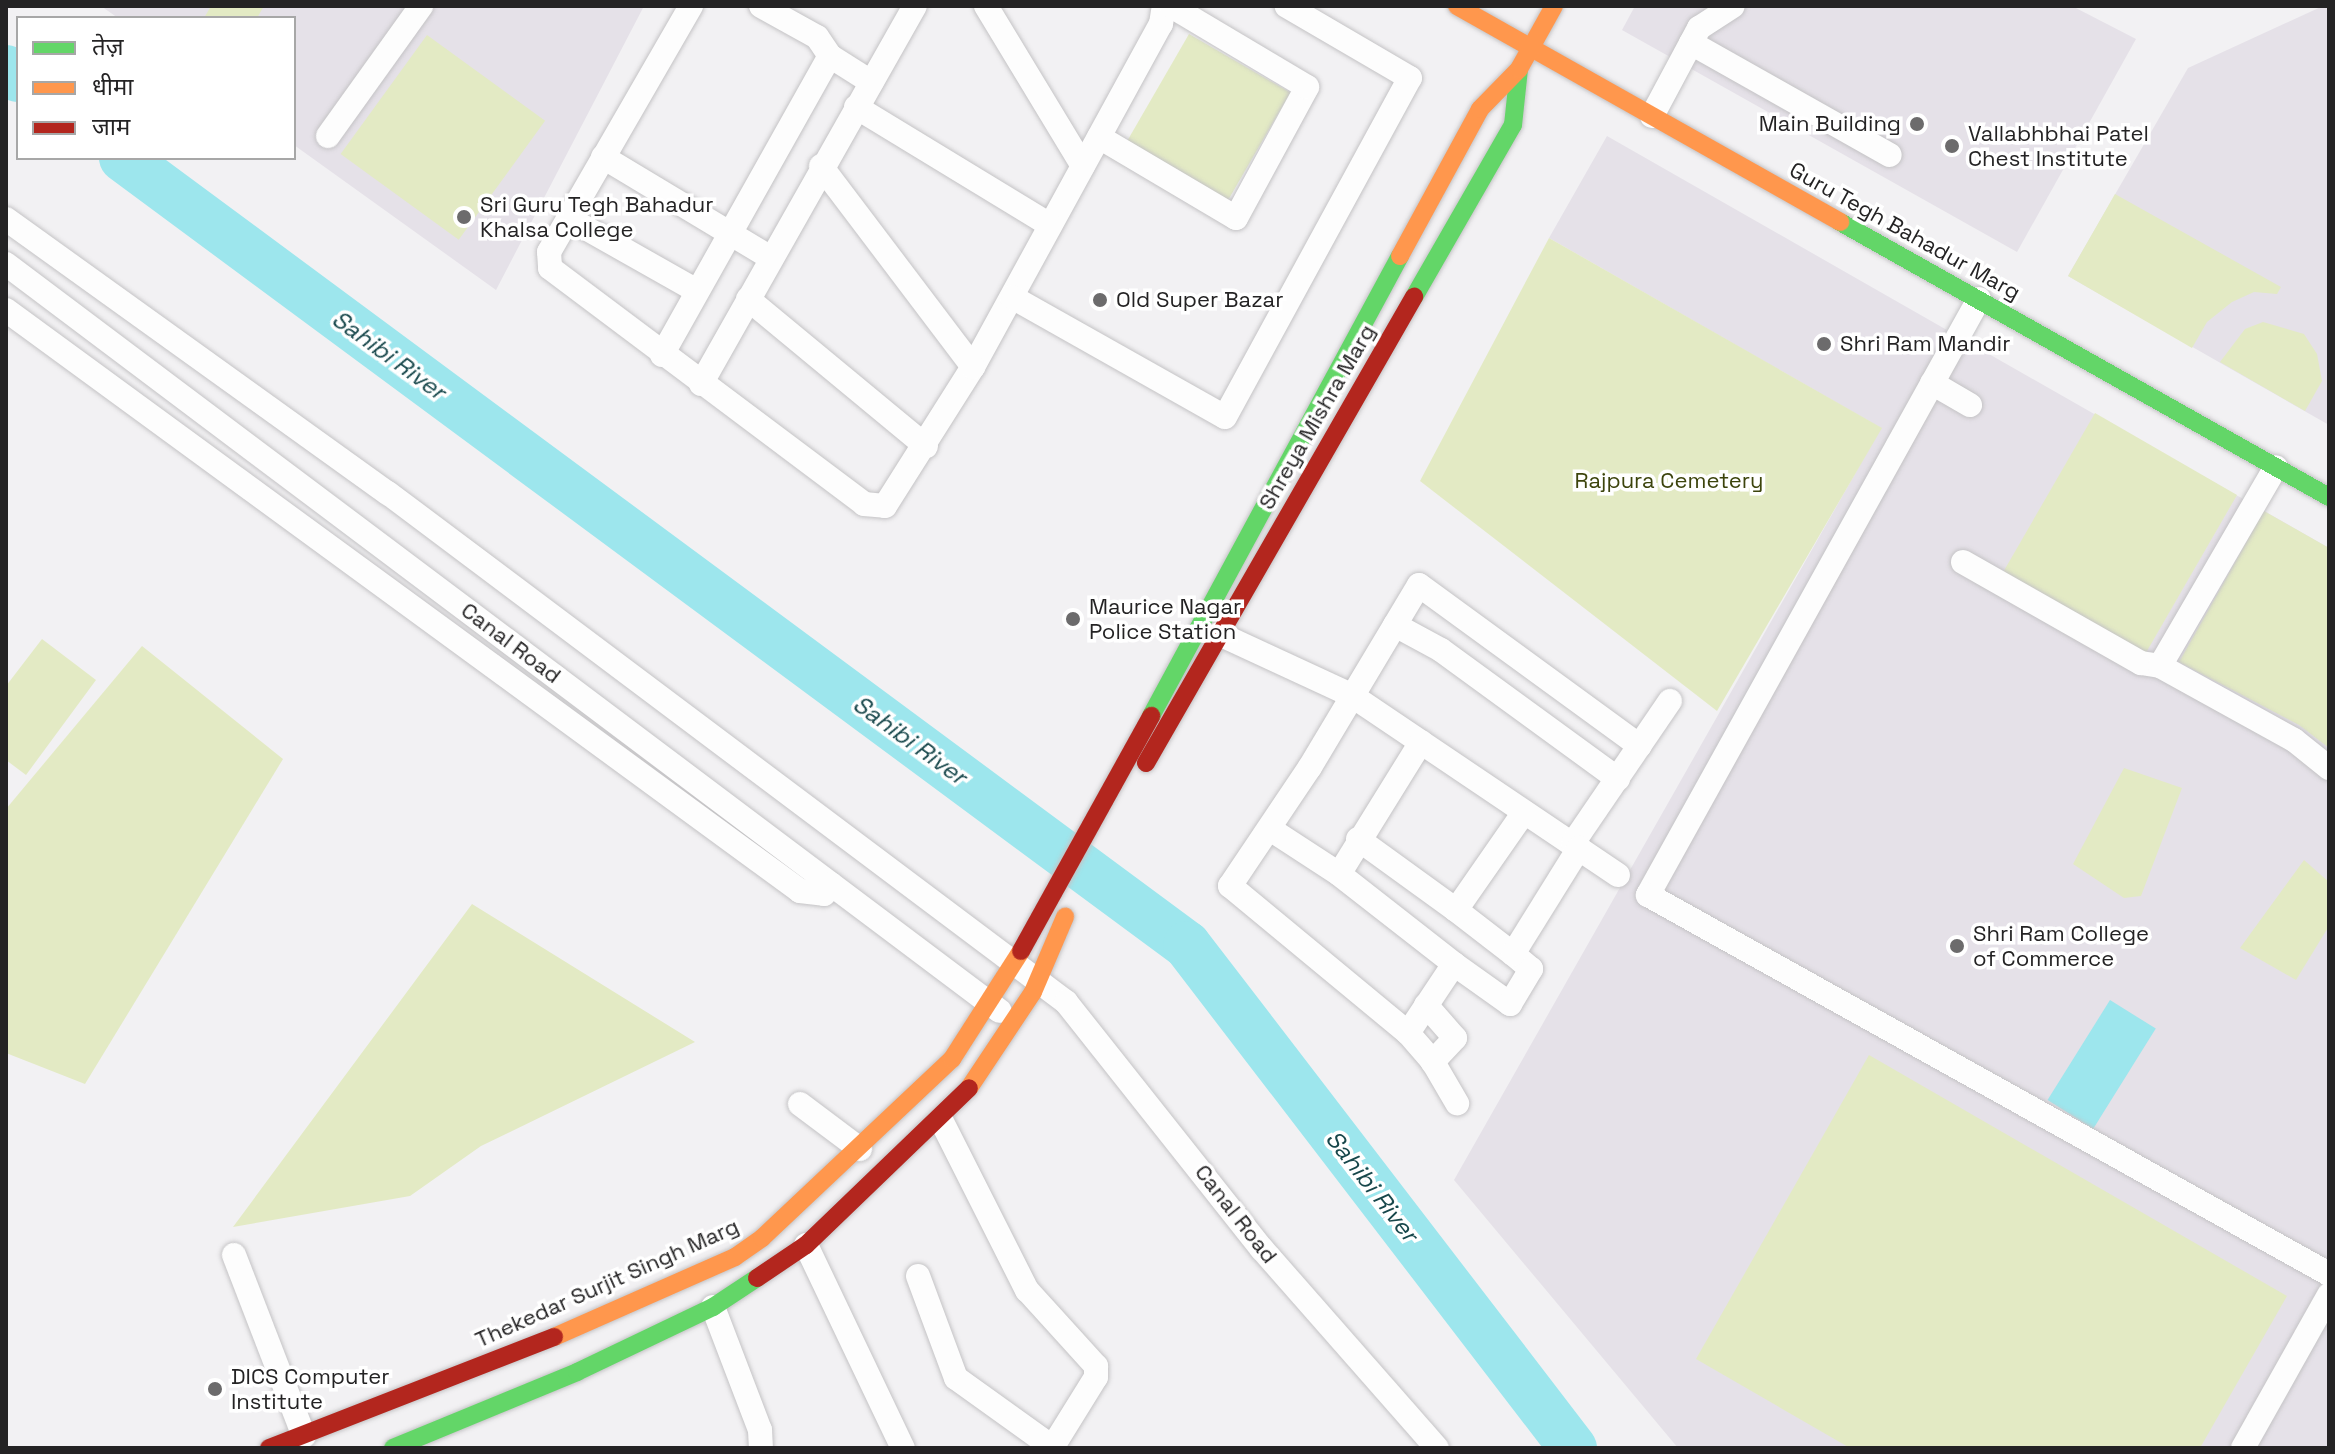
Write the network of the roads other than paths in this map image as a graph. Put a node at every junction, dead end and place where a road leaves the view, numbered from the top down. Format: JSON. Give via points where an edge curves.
{"nodes":[{"id":1,"x":421,"y":6,"type":"edge"},
{"id":2,"x":691,"y":6,"type":"edge"},
{"id":3,"x":761,"y":6,"type":"edge"},
{"id":4,"x":915,"y":6,"type":"edge"},
{"id":5,"x":986,"y":6,"type":"edge"},
{"id":6,"x":1287,"y":6,"type":"edge"},
{"id":7,"x":1457,"y":6,"type":"edge"},
{"id":8,"x":1554,"y":6,"type":"edge"},
{"id":9,"x":1733,"y":6,"type":"edge"},
{"id":10,"x":1168,"y":8,"type":"edge"},
{"id":11,"x":1691,"y":43,"type":"junction"},
{"id":12,"x":1531,"y":48,"type":"junction"},
{"id":13,"x":830,"y":56,"type":"junction"},
{"id":14,"x":1519,"y":69,"type":"junction"},
{"id":15,"x":871,"y":82,"type":"junction"},
{"id":16,"x":856,"y":107,"type":"junction"},
{"id":17,"x":1652,"y":116,"type":"junction"},
{"id":18,"x":328,"y":136,"type":"dead end"},
{"id":19,"x":1099,"y":137,"type":"junction"},
{"id":20,"x":1890,"y":155,"type":"dead end"},
{"id":21,"x":603,"y":157,"type":"junction"},
{"id":22,"x":821,"y":166,"type":"junction"},
{"id":23,"x":1083,"y":166,"type":"junction"},
{"id":24,"x":568,"y":218,"type":"junction"},
{"id":25,"x":1050,"y":225,"type":"junction"},
{"id":26,"x":8,"y":226,"type":"edge"},
{"id":27,"x":730,"y":233,"type":"junction"},
{"id":28,"x":771,"y":258,"type":"junction"},
{"id":29,"x":6,"y":264,"type":"edge"},
{"id":30,"x":697,"y":291,"type":"junction"},
{"id":31,"x":1012,"y":297,"type":"junction"},
{"id":32,"x":748,"y":299,"type":"junction"},
{"id":33,"x":1979,"y":299,"type":"junction"},
{"id":34,"x":6,"y":310,"type":"edge"},
{"id":35,"x":662,"y":355,"type":"junction"},
{"id":36,"x":973,"y":367,"type":"junction"},
{"id":37,"x":1932,"y":383,"type":"junction"},
{"id":38,"x":701,"y":384,"type":"junction"},
{"id":39,"x":1970,"y":405,"type":"dead end"},
{"id":40,"x":926,"y":446,"type":"junction"},
{"id":41,"x":2276,"y":467,"type":"junction"},
{"id":42,"x":2329,"y":497,"type":"edge"},
{"id":43,"x":1963,"y":562,"type":"dead end"},
{"id":44,"x":1395,"y":625,"type":"junction"},
{"id":45,"x":1219,"y":634,"type":"junction"},
{"id":46,"x":2160,"y":666,"type":"junction"},
{"id":47,"x":1351,"y":695,"type":"junction"},
{"id":48,"x":1670,"y":701,"type":"dead end"},
{"id":49,"x":1421,"y":742,"type":"junction"},
{"id":50,"x":1640,"y":746,"type":"junction"},
{"id":51,"x":2329,"y":768,"type":"edge"},
{"id":52,"x":1618,"y":779,"type":"junction"},
{"id":53,"x":1524,"y":812,"type":"junction"},
{"id":54,"x":1270,"y":829,"type":"junction"},
{"id":55,"x":1358,"y":839,"type":"junction"},
{"id":56,"x":1576,"y":846,"type":"junction"},
{"id":57,"x":1100,"y":850,"type":"dead end"},
{"id":58,"x":1339,"y":874,"type":"junction"},
{"id":59,"x":1618,"y":875,"type":"dead end"},
{"id":60,"x":831,"y":884,"type":"junction"},
{"id":61,"x":1072,"y":905,"type":"dead end"},
{"id":62,"x":1456,"y":910,"type":"junction"},
{"id":63,"x":1032,"y":935,"type":"joint"},
{"id":64,"x":1513,"y":954,"type":"junction"},
{"id":65,"x":1016,"y":961,"type":"junction"},
{"id":66,"x":1454,"y":964,"type":"junction"},
{"id":67,"x":1037,"y":978,"type":"junction"},
{"id":68,"x":991,"y":1002,"type":"junction"},
{"id":69,"x":1426,"y":1005,"type":"junction"},
{"id":70,"x":1014,"y":1023,"type":"junction"},
{"id":71,"x":1408,"y":1033,"type":"junction"},
{"id":72,"x":1433,"y":1062,"type":"junction"},
{"id":73,"x":1457,"y":1103,"type":"dead end"},
{"id":74,"x":800,"y":1104,"type":"dead end"},
{"id":75,"x":941,"y":1120,"type":"junction"},
{"id":76,"x":860,"y":1149,"type":"junction"},
{"id":77,"x":806,"y":1245,"type":"junction"},
{"id":78,"x":234,"y":1255,"type":"dead end"},
{"id":79,"x":2329,"y":1274,"type":"edge"},
{"id":80,"x":918,"y":1276,"type":"dead end"},
{"id":81,"x":2329,"y":1295,"type":"edge"},
{"id":82,"x":713,"y":1307,"type":"junction"},
{"id":83,"x":304,"y":1436,"type":"junction"},
{"id":84,"x":408,"y":1445,"type":"edge"},
{"id":85,"x":900,"y":1447,"type":"edge"},
{"id":86,"x":269,"y":1448,"type":"edge"},
{"id":87,"x":761,"y":1448,"type":"edge"},
{"id":88,"x":1052,"y":1448,"type":"edge"},
{"id":89,"x":1437,"y":1448,"type":"edge"},
{"id":90,"x":2243,"y":1448,"type":"edge"}],
"edges":[{"from":1,"to":18,"type":"street"},
{"from":2,"to":21,"type":"street"},
{"from":3,"to":13,"type":"street","via":[[817,37]]},
{"from":4,"to":15,"type":"street"},
{"from":5,"to":23,"type":"street"},
{"from":6,"to":31,"type":"street","via":[[1410,78],[1225,417]]},
{"from":7,"to":12,"type":"street","name":"Guru Tegh Bahadur Marg"},
{"from":8,"to":12,"type":"street","name":"Shreya Mishra Marg"},
{"from":9,"to":11,"type":"street","via":[[1699,28]]},
{"from":10,"to":19,"type":"street"},
{"from":10,"to":19,"type":"street","via":[[1307,87],[1236,218]]},
{"from":11,"to":17,"type":"street"},
{"from":11,"to":20,"type":"street"},
{"from":12,"to":14,"type":"street","name":"Shreya Mishra Marg"},
{"from":12,"to":17,"type":"street","name":"Guru Tegh Bahadur Marg"},
{"from":13,"to":15,"type":"street"},
{"from":13,"to":27,"type":"street"},
{"from":14,"to":45,"type":"street","name":"Shreya Mishra Marg","via":[[1513,125]]},
{"from":14,"to":63,"type":"street","name":"Shreya Mishra Marg","via":[[1480,109]]},
{"from":15,"to":16,"type":"street"},
{"from":16,"to":22,"type":"street"},
{"from":16,"to":25,"type":"street"},
{"from":17,"to":33,"type":"street","name":"Guru Tegh Bahadur Marg"},
{"from":19,"to":23,"type":"street"},
{"from":21,"to":24,"type":"street"},
{"from":21,"to":27,"type":"street"},
{"from":22,"to":28,"type":"street"},
{"from":22,"to":36,"type":"street"},
{"from":23,"to":25,"type":"street"},
{"from":24,"to":30,"type":"street"},
{"from":24,"to":35,"type":"street","via":[[549,252],[554,275]]},
{"from":25,"to":31,"type":"street"},
{"from":26,"to":65,"type":"street","name":"Canal Road","via":[[388,493]]},
{"from":27,"to":28,"type":"street"},
{"from":27,"to":30,"type":"street"},
{"from":28,"to":32,"type":"street"},
{"from":29,"to":60,"type":"street","name":"Canal Road"},
{"from":30,"to":35,"type":"street"},
{"from":31,"to":36,"type":"street"},
{"from":32,"to":38,"type":"street"},
{"from":32,"to":40,"type":"street"},
{"from":33,"to":37,"type":"street"},
{"from":33,"to":41,"type":"street","name":"Guru Tegh Bahadur Marg"},
{"from":34,"to":60,"type":"street","via":[[800,891],[824,894]]},
{"from":35,"to":38,"type":"street"},
{"from":36,"to":40,"type":"street"},
{"from":37,"to":39,"type":"street"},
{"from":37,"to":79,"type":"street","via":[[1648,895]]},
{"from":38,"to":40,"type":"street","via":[[864,504],[885,506],[893,501]]},
{"from":41,"to":42,"type":"street","name":"Guru Tegh Bahadur Marg"},
{"from":41,"to":46,"type":"street"},
{"from":43,"to":46,"type":"street","via":[[2141,663]]},
{"from":44,"to":47,"type":"street"},
{"from":44,"to":50,"type":"street","via":[[1419,585]]},
{"from":44,"to":52,"type":"street","via":[[1441,650]]},
{"from":45,"to":47,"type":"street"},
{"from":45,"to":57,"type":"street","name":"Shreya Mishra Marg"},
{"from":46,"to":51,"type":"street","via":[[2294,740]]},
{"from":47,"to":49,"type":"street"},
{"from":47,"to":54,"type":"street"},
{"from":48,"to":50,"type":"street"},
{"from":49,"to":53,"type":"street"},
{"from":49,"to":55,"type":"street"},
{"from":50,"to":52,"type":"street"},
{"from":52,"to":56,"type":"street"},
{"from":53,"to":56,"type":"street"},
{"from":53,"to":62,"type":"street"},
{"from":54,"to":58,"type":"street"},
{"from":54,"to":71,"type":"street","via":[[1230,886]]},
{"from":55,"to":58,"type":"street"},
{"from":55,"to":62,"type":"street"},
{"from":56,"to":59,"type":"street"},
{"from":56,"to":64,"type":"street"},
{"from":58,"to":66,"type":"street"},
{"from":60,"to":68,"type":"street","name":"Canal Road"},
{"from":61,"to":67,"type":"street"},
{"from":62,"to":64,"type":"street"},
{"from":63,"to":65,"type":"street","name":"Thekedar Surjit Singh Marg"},
{"from":64,"to":66,"type":"street","via":[[1531,969],[1510,1004]]},
{"from":65,"to":67,"type":"street","name":"Canal Road"},
{"from":65,"to":68,"type":"street","name":"Thekedar Surjit Singh Marg"},
{"from":66,"to":69,"type":"street"},
{"from":67,"to":70,"type":"street"},
{"from":67,"to":89,"type":"street","name":"Canal Road","via":[[1091,1028],[1262,1249]]},
{"from":68,"to":70,"type":"street","name":"Canal Road"},
{"from":68,"to":76,"type":"street","name":"Thekedar Surjit Singh Marg","via":[[952,1059]]},
{"from":69,"to":71,"type":"street"},
{"from":69,"to":72,"type":"street","via":[[1455,1038]]},
{"from":70,"to":75,"type":"street","via":[[982,1076]]},
{"from":71,"to":72,"type":"street"},
{"from":72,"to":73,"type":"street"},
{"from":74,"to":76,"type":"street"},
{"from":75,"to":77,"type":"street"},
{"from":75,"to":88,"type":"street","via":[[1027,1290],[1096,1366],[1096,1377]]},
{"from":76,"to":83,"type":"street","name":"Thekedar Surjit Singh Marg","via":[[735,1257],[571,1330]]},
{"from":77,"to":82,"type":"street"},
{"from":77,"to":85,"type":"street"},
{"from":78,"to":83,"type":"street"},
{"from":80,"to":88,"type":"street","via":[[956,1378]]},
{"from":81,"to":90,"type":"street"},
{"from":82,"to":84,"type":"street"},
{"from":82,"to":87,"type":"street","via":[[760,1430]]},
{"from":83,"to":86,"type":"street","name":"Thekedar Surjit Singh Marg"}]}
